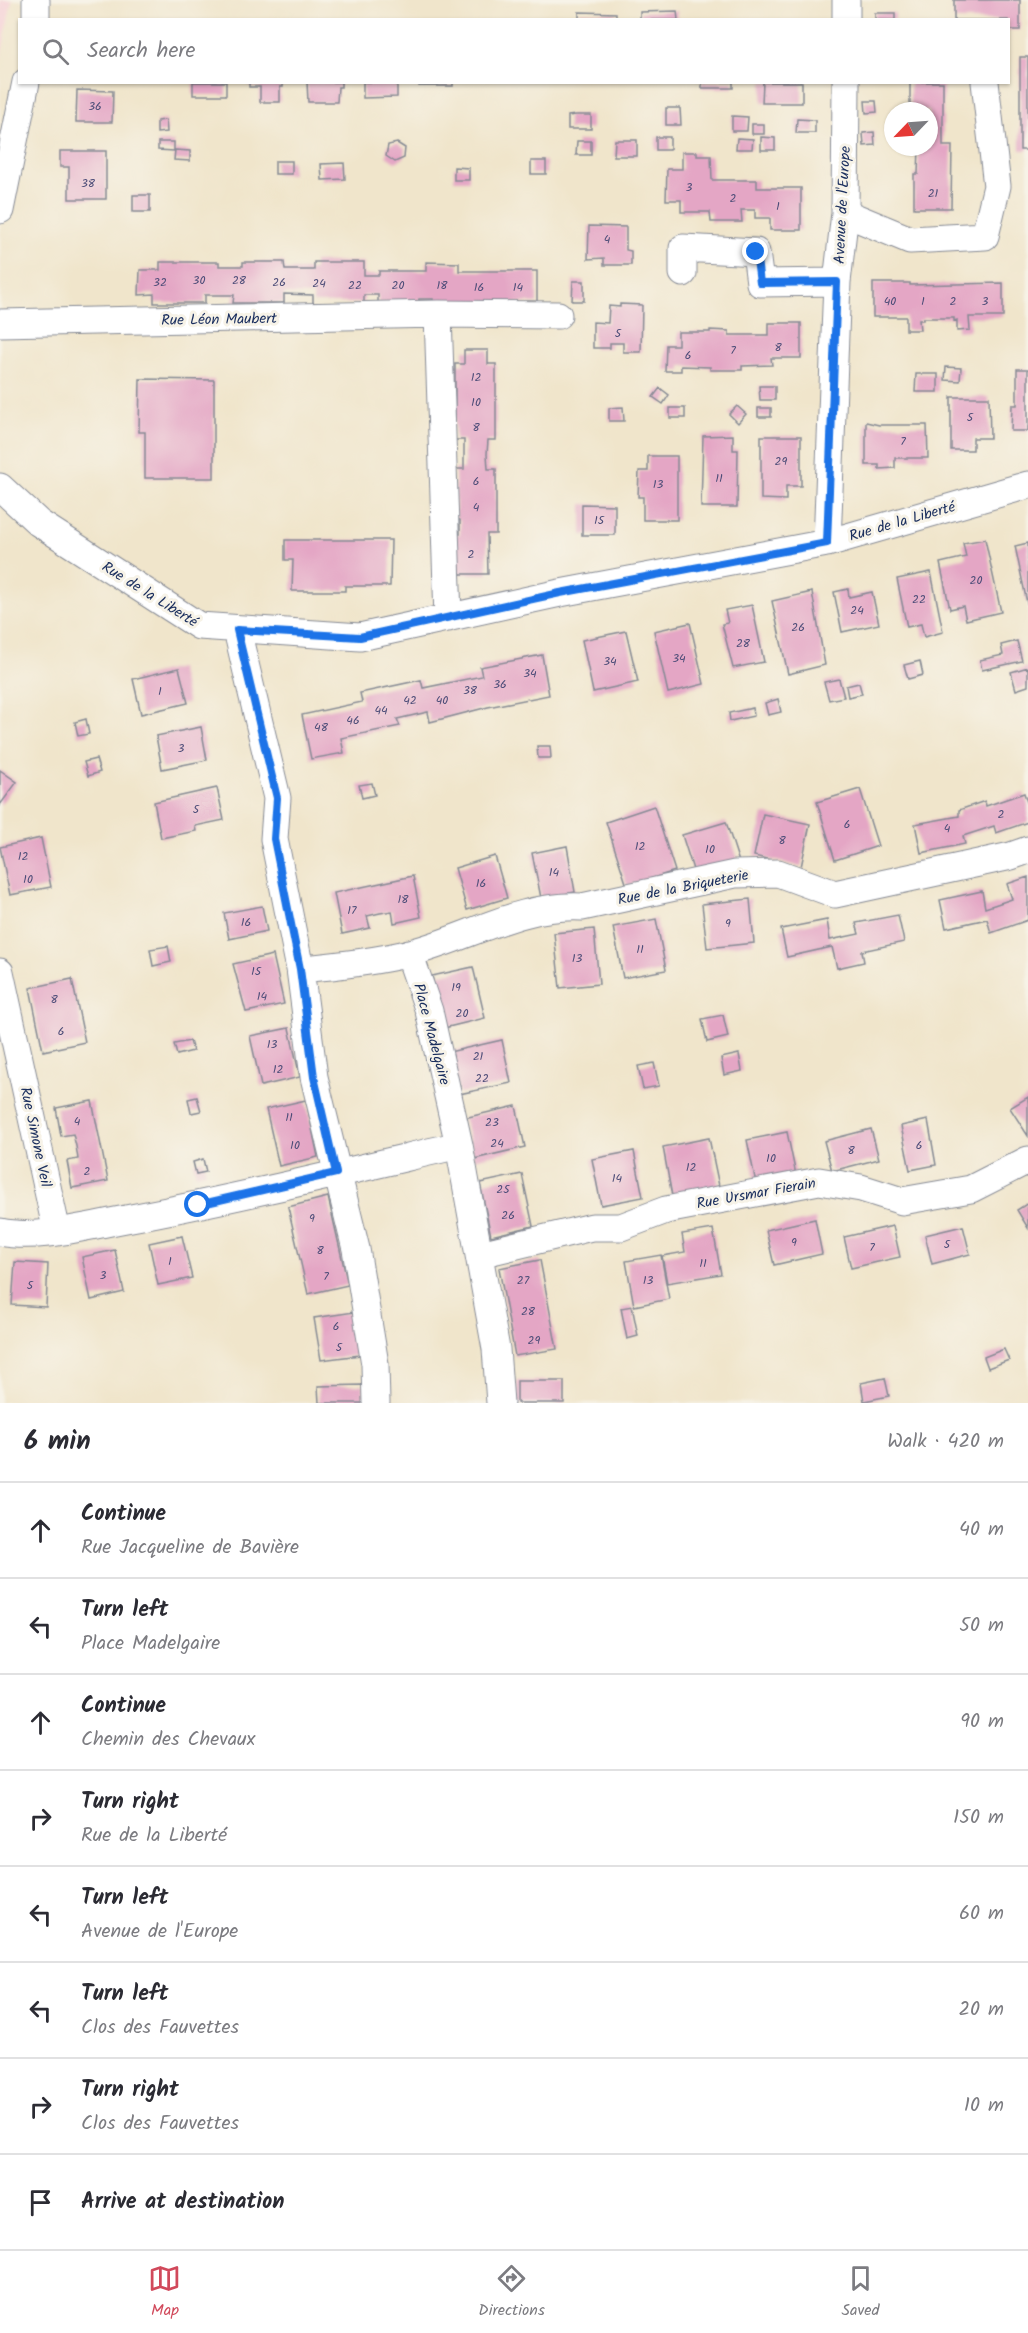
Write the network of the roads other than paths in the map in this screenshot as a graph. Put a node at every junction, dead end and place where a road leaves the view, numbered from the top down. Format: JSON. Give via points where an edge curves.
{"nodes":[{"id":1,"x":36,"y":0,"type":"edge"},
{"id":2,"x":846,"y":0,"type":"edge"},
{"id":3,"x":36,"y":18,"type":"edge"},
{"id":4,"x":846,"y":18,"type":"edge"},
{"id":5,"x":26,"y":84,"type":"edge"},
{"id":6,"x":846,"y":84,"type":"edge"},
{"id":7,"x":985,"y":84,"type":"edge"},
{"id":8,"x":0,"y":210,"type":"edge"},
{"id":9,"x":845,"y":213,"type":"junction"},
{"id":10,"x":683,"y":273,"type":"dead end"},
{"id":11,"x":837,"y":282,"type":"junction"},
{"id":12,"x":438,"y":314,"type":"junction"},
{"id":13,"x":558,"y":315,"type":"dead end"},
{"id":14,"x":0,"y":323,"type":"edge"},
{"id":15,"x":1028,"y":485,"type":"edge"},
{"id":16,"x":0,"y":487,"type":"edge"},
{"id":17,"x":827,"y":543,"type":"junction"},
{"id":18,"x":448,"y":618,"type":"junction"},
{"id":19,"x":237,"y":630,"type":"junction"},
{"id":20,"x":1028,"y":850,"type":"edge"},
{"id":21,"x":409,"y":953,"type":"junction"},
{"id":22,"x":300,"y":969,"type":"junction"},
{"id":23,"x":0,"y":972,"type":"edge"},
{"id":24,"x":459,"y":1145,"type":"junction"},
{"id":25,"x":1028,"y":1160,"type":"edge"},
{"id":26,"x":336,"y":1173,"type":"junction"},
{"id":27,"x":0,"y":1232,"type":"edge"},
{"id":28,"x":57,"y":1232,"type":"junction"},
{"id":29,"x":480,"y":1254,"type":"junction"},
{"id":30,"x":376,"y":1403,"type":"edge"},
{"id":31,"x":500,"y":1403,"type":"edge"}],
"edges":[{"from":1,"to":3,"type":"street"},
{"from":2,"to":4,"type":"street"},
{"from":5,"to":8,"type":"street"},
{"from":6,"to":9,"type":"street","name":"Avenue de l'Europe"},
{"from":7,"to":9,"type":"street","via":[[997,186],[985,236],[910,240]]},
{"from":9,"to":11,"type":"street","name":"Avenue de l'Europe"},
{"from":10,"to":11,"type":"street","via":[[683,248],[756,252],[760,283]]},
{"from":11,"to":17,"type":"street","name":"Avenue de l'Europe"},
{"from":12,"to":13,"type":"street","name":"Rue Léon Maubert"},
{"from":12,"to":14,"type":"street","name":"Rue Léon Maubert"},
{"from":12,"to":18,"type":"street"},
{"from":15,"to":17,"type":"street","name":"Rue de la Liberté"},
{"from":16,"to":19,"type":"street","name":"Rue de la Liberté","via":[[39,523],[199,626]]},
{"from":17,"to":18,"type":"street","name":"Rue de la Liberté"},
{"from":18,"to":19,"type":"street","name":"Rue de la Liberté","via":[[360,637]]},
{"from":19,"to":22,"type":"street","via":[[277,798],[274,839]]},
{"from":20,"to":21,"type":"street","name":"Rue de la Briqueterie","via":[[835,894],[778,873],[735,874],[582,907],[558,906],[504,918]]},
{"from":21,"to":22,"type":"street"},
{"from":21,"to":24,"type":"street","name":"Place Madelgaire","via":[[429,1011]]},
{"from":22,"to":26,"type":"street","via":[[314,1077]]},
{"from":23,"to":28,"type":"street","name":"Rue Simone Veil"},
{"from":24,"to":26,"type":"street"},
{"from":24,"to":29,"type":"street","name":"Place Madelgaire"},
{"from":25,"to":29,"type":"street","name":"Rue Ursmar Fierain","via":[[971,1189],[903,1201],[819,1181],[666,1210],[621,1227],[592,1227]]},
{"from":26,"to":28,"type":"street"},
{"from":26,"to":30,"type":"street","via":[[356,1249],[375,1364]]},
{"from":27,"to":28,"type":"street"},
{"from":29,"to":31,"type":"street","name":"Place Madelgaire","via":[[496,1349]]}]}
